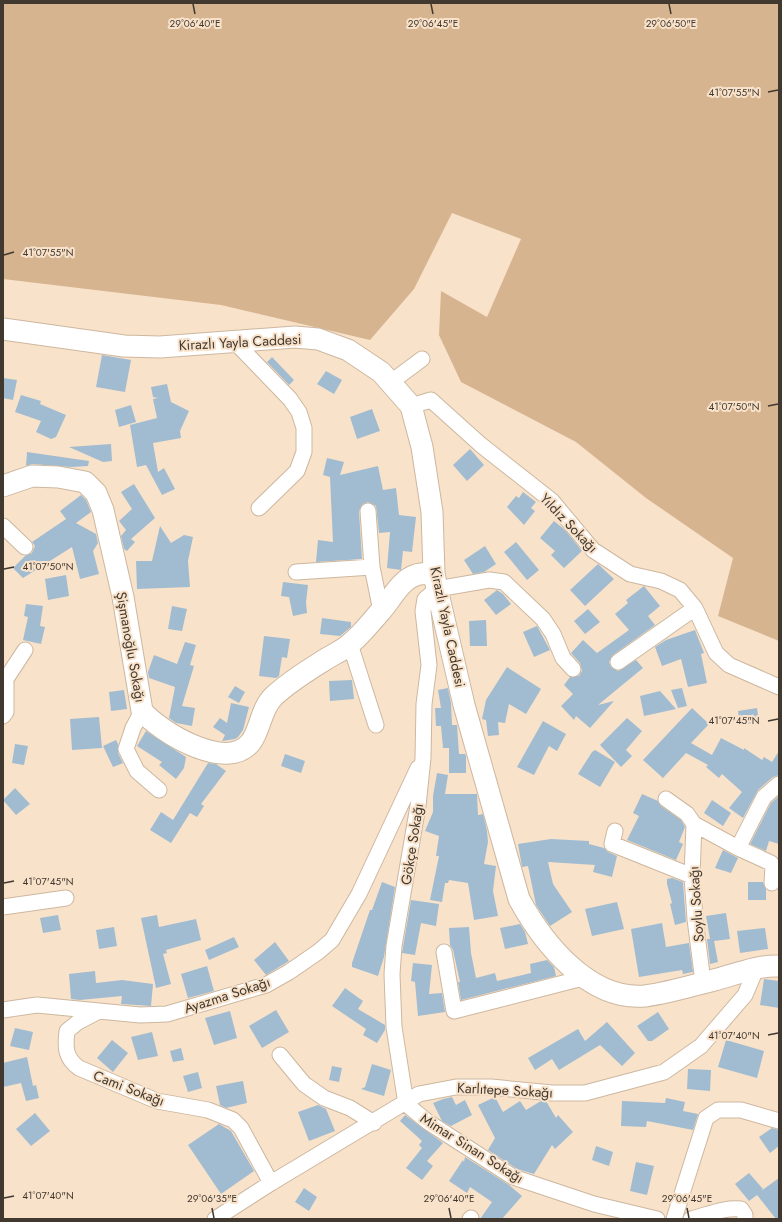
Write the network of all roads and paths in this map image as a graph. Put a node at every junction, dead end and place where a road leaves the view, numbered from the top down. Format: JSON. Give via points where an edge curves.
{"nodes":[{"id":1,"x":3,"y":329,"type":"edge"},
{"id":2,"x":233,"y":340,"type":"junction"},
{"id":3,"x":422,"y":359,"type":"dead end"},
{"id":4,"x":391,"y":382,"type":"junction"},
{"id":5,"x":411,"y":406,"type":"junction"},
{"id":6,"x":3,"y":486,"type":"edge"},
{"id":7,"x":259,"y":508,"type":"dead end"},
{"id":8,"x":368,"y":511,"type":"dead end"},
{"id":9,"x":3,"y":526,"type":"edge"},
{"id":10,"x":25,"y":547,"type":"dead end"},
{"id":11,"x":372,"y":567,"type":"junction"},
{"id":12,"x":296,"y":572,"type":"dead end"},
{"id":13,"x":435,"y":581,"type":"junction"},
{"id":14,"x":695,"y":608,"type":"junction"},
{"id":15,"x":381,"y":611,"type":"junction"},
{"id":16,"x":350,"y":644,"type":"junction"},
{"id":17,"x":26,"y":650,"type":"dead end"},
{"id":18,"x":618,"y":662,"type":"dead end"},
{"id":19,"x":573,"y":669,"type":"dead end"},
{"id":20,"x":779,"y":687,"type":"edge"},
{"id":21,"x":142,"y":711,"type":"junction"},
{"id":22,"x":3,"y":716,"type":"edge"},
{"id":23,"x":376,"y":725,"type":"dead end"},
{"id":24,"x":423,"y":758,"type":"junction"},
{"id":25,"x":779,"y":784,"type":"edge"},
{"id":26,"x":159,"y":790,"type":"dead end"},
{"id":27,"x":666,"y":799,"type":"dead end"},
{"id":28,"x":694,"y":824,"type":"junction"},
{"id":29,"x":615,"y":831,"type":"dead end"},
{"id":30,"x":738,"y":848,"type":"junction"},
{"id":31,"x":692,"y":876,"type":"junction"},
{"id":32,"x":772,"y":883,"type":"dead end"},
{"id":33,"x":66,"y":898,"type":"dead end"},
{"id":34,"x":3,"y":908,"type":"edge"},
{"id":35,"x":444,"y":952,"type":"dead end"},
{"id":36,"x":779,"y":966,"type":"edge"},
{"id":37,"x":756,"y":969,"type":"junction"},
{"id":38,"x":583,"y":978,"type":"junction"},
{"id":39,"x":703,"y":982,"type":"junction"},
{"id":40,"x":3,"y":1010,"type":"edge"},
{"id":41,"x":99,"y":1011,"type":"junction"},
{"id":42,"x":280,"y":1055,"type":"dead end"},
{"id":43,"x":406,"y":1104,"type":"junction"},
{"id":44,"x":779,"y":1121,"type":"edge"},
{"id":45,"x":374,"y":1123,"type":"junction"},
{"id":46,"x":270,"y":1183,"type":"junction"},
{"id":47,"x":215,"y":1219,"type":"edge"},
{"id":48,"x":657,"y":1219,"type":"edge"},
{"id":49,"x":674,"y":1219,"type":"edge"},
{"id":50,"x":691,"y":1219,"type":"edge"},
{"id":51,"x":745,"y":1219,"type":"edge"}],
"edges":[{"from":1,"to":2,"type":"main road","name":"Kirazlı Yayla Caddesi","via":[[124,346],[160,347]]},
{"from":2,"to":4,"type":"main road","name":"Kirazlı Yayla Caddesi","via":[[295,337],[318,339],[348,350]]},
{"from":2,"to":7,"type":"street","via":[[290,399],[299,412],[304,428],[304,452],[297,471]]},
{"from":3,"to":4,"type":"street"},
{"from":4,"to":5,"type":"main road","name":"Kirazlı Yayla Caddesi"},
{"from":5,"to":13,"type":"main road","name":"Kirazlı Yayla Caddesi","via":[[422,447],[432,512]]},
{"from":5,"to":14,"type":"street","name":"Yıldız Sokağı","via":[[431,400],[481,445],[552,501],[593,550],[630,574],[662,580],[680,590]]},
{"from":6,"to":21,"type":"main road","name":"Şişmanoğlu Sokağı","via":[[32,476],[58,477],[85,482],[96,493],[103,510],[123,597]]},
{"from":8,"to":11,"type":"street"},
{"from":9,"to":10,"type":"street"},
{"from":11,"to":12,"type":"street"},
{"from":11,"to":15,"type":"street"},
{"from":13,"to":15,"type":"main road","name":"Şişmanoğlu Sokağı","via":[[416,575],[405,581]]},
{"from":13,"to":19,"type":"street","via":[[504,582],[543,619],[553,634],[563,658]]},
{"from":13,"to":24,"type":"street","name":"Gökçe Sokağı","via":[[425,599],[423,611],[429,666],[424,704]]},
{"from":13,"to":38,"type":"main road","name":"Kirazlı Yayla Caddesi","via":[[464,706],[520,899],[531,921]]},
{"from":14,"to":18,"type":"street"},
{"from":14,"to":20,"type":"street","name":"Yıldız Sokağı","via":[[716,653],[729,665]]},
{"from":15,"to":16,"type":"main road","name":"Şişmanoğlu Sokağı"},
{"from":16,"to":21,"type":"main road","name":"Şişmanoğlu Sokağı","via":[[295,678],[272,698],[265,709],[259,729],[242,750],[215,753],[174,737]]},
{"from":16,"to":23,"type":"street"},
{"from":17,"to":22,"type":"street","via":[[6,679],[6,712]]},
{"from":21,"to":26,"type":"street","via":[[126,749],[137,771]]},
{"from":24,"to":41,"type":"street","name":"Ayazma Sokağı","via":[[359,894],[332,940],[318,952],[266,985],[167,1014],[140,1015]]},
{"from":24,"to":43,"type":"street","name":"Gökçe Sokağı","via":[[418,806],[394,946],[394,1027]]},
{"from":25,"to":30,"type":"street","via":[[764,797]]},
{"from":27,"to":28,"type":"street","via":[[687,814]]},
{"from":28,"to":30,"type":"street"},
{"from":28,"to":31,"type":"street","name":"Soylu Sokağı"},
{"from":29,"to":31,"type":"street","via":[[612,844]]},
{"from":30,"to":32,"type":"street","via":[[771,863]]},
{"from":31,"to":39,"type":"street","name":"Soylu Sokağı"},
{"from":33,"to":34,"type":"street"},
{"from":35,"to":38,"type":"street","via":[[454,1011]]},
{"from":36,"to":37,"type":"main road","name":"Kirazlı Yayla Caddesi"},
{"from":37,"to":39,"type":"main road","name":"Kirazlı Yayla Caddesi"},
{"from":37,"to":43,"type":"street","name":"Karlıtepe Sokağı","via":[[745,995],[701,1046],[664,1072],[585,1093],[456,1087],[420,1094]]},
{"from":38,"to":39,"type":"main road","name":"Kirazlı Yayla Caddesi","via":[[602,988],[644,996]]},
{"from":40,"to":41,"type":"street","name":"Ayazma Sokağı","via":[[37,1004]]},
{"from":41,"to":46,"type":"street","name":"Cami Sokağı","via":[[67,1031],[67,1055],[72,1063],[158,1101],[208,1110],[233,1120],[241,1128]]},
{"from":42,"to":45,"type":"street","via":[[304,1084],[324,1098],[350,1108]]},
{"from":43,"to":45,"type":"street","name":"Karlıtepe Sokağı"},
{"from":43,"to":48,"type":"street","name":"Mimar Sinan Sokağı","via":[[428,1122],[513,1177],[594,1204]]},
{"from":44,"to":49,"type":"street","via":[[741,1110],[718,1110],[706,1118]]},
{"from":45,"to":46,"type":"street","name":"Karlıtepe Sokağı"},
{"from":46,"to":47,"type":"street","name":"Karlıtepe Sokağı"},
{"from":50,"to":51,"type":"street","via":[[735,1209],[741,1209]]}]}
